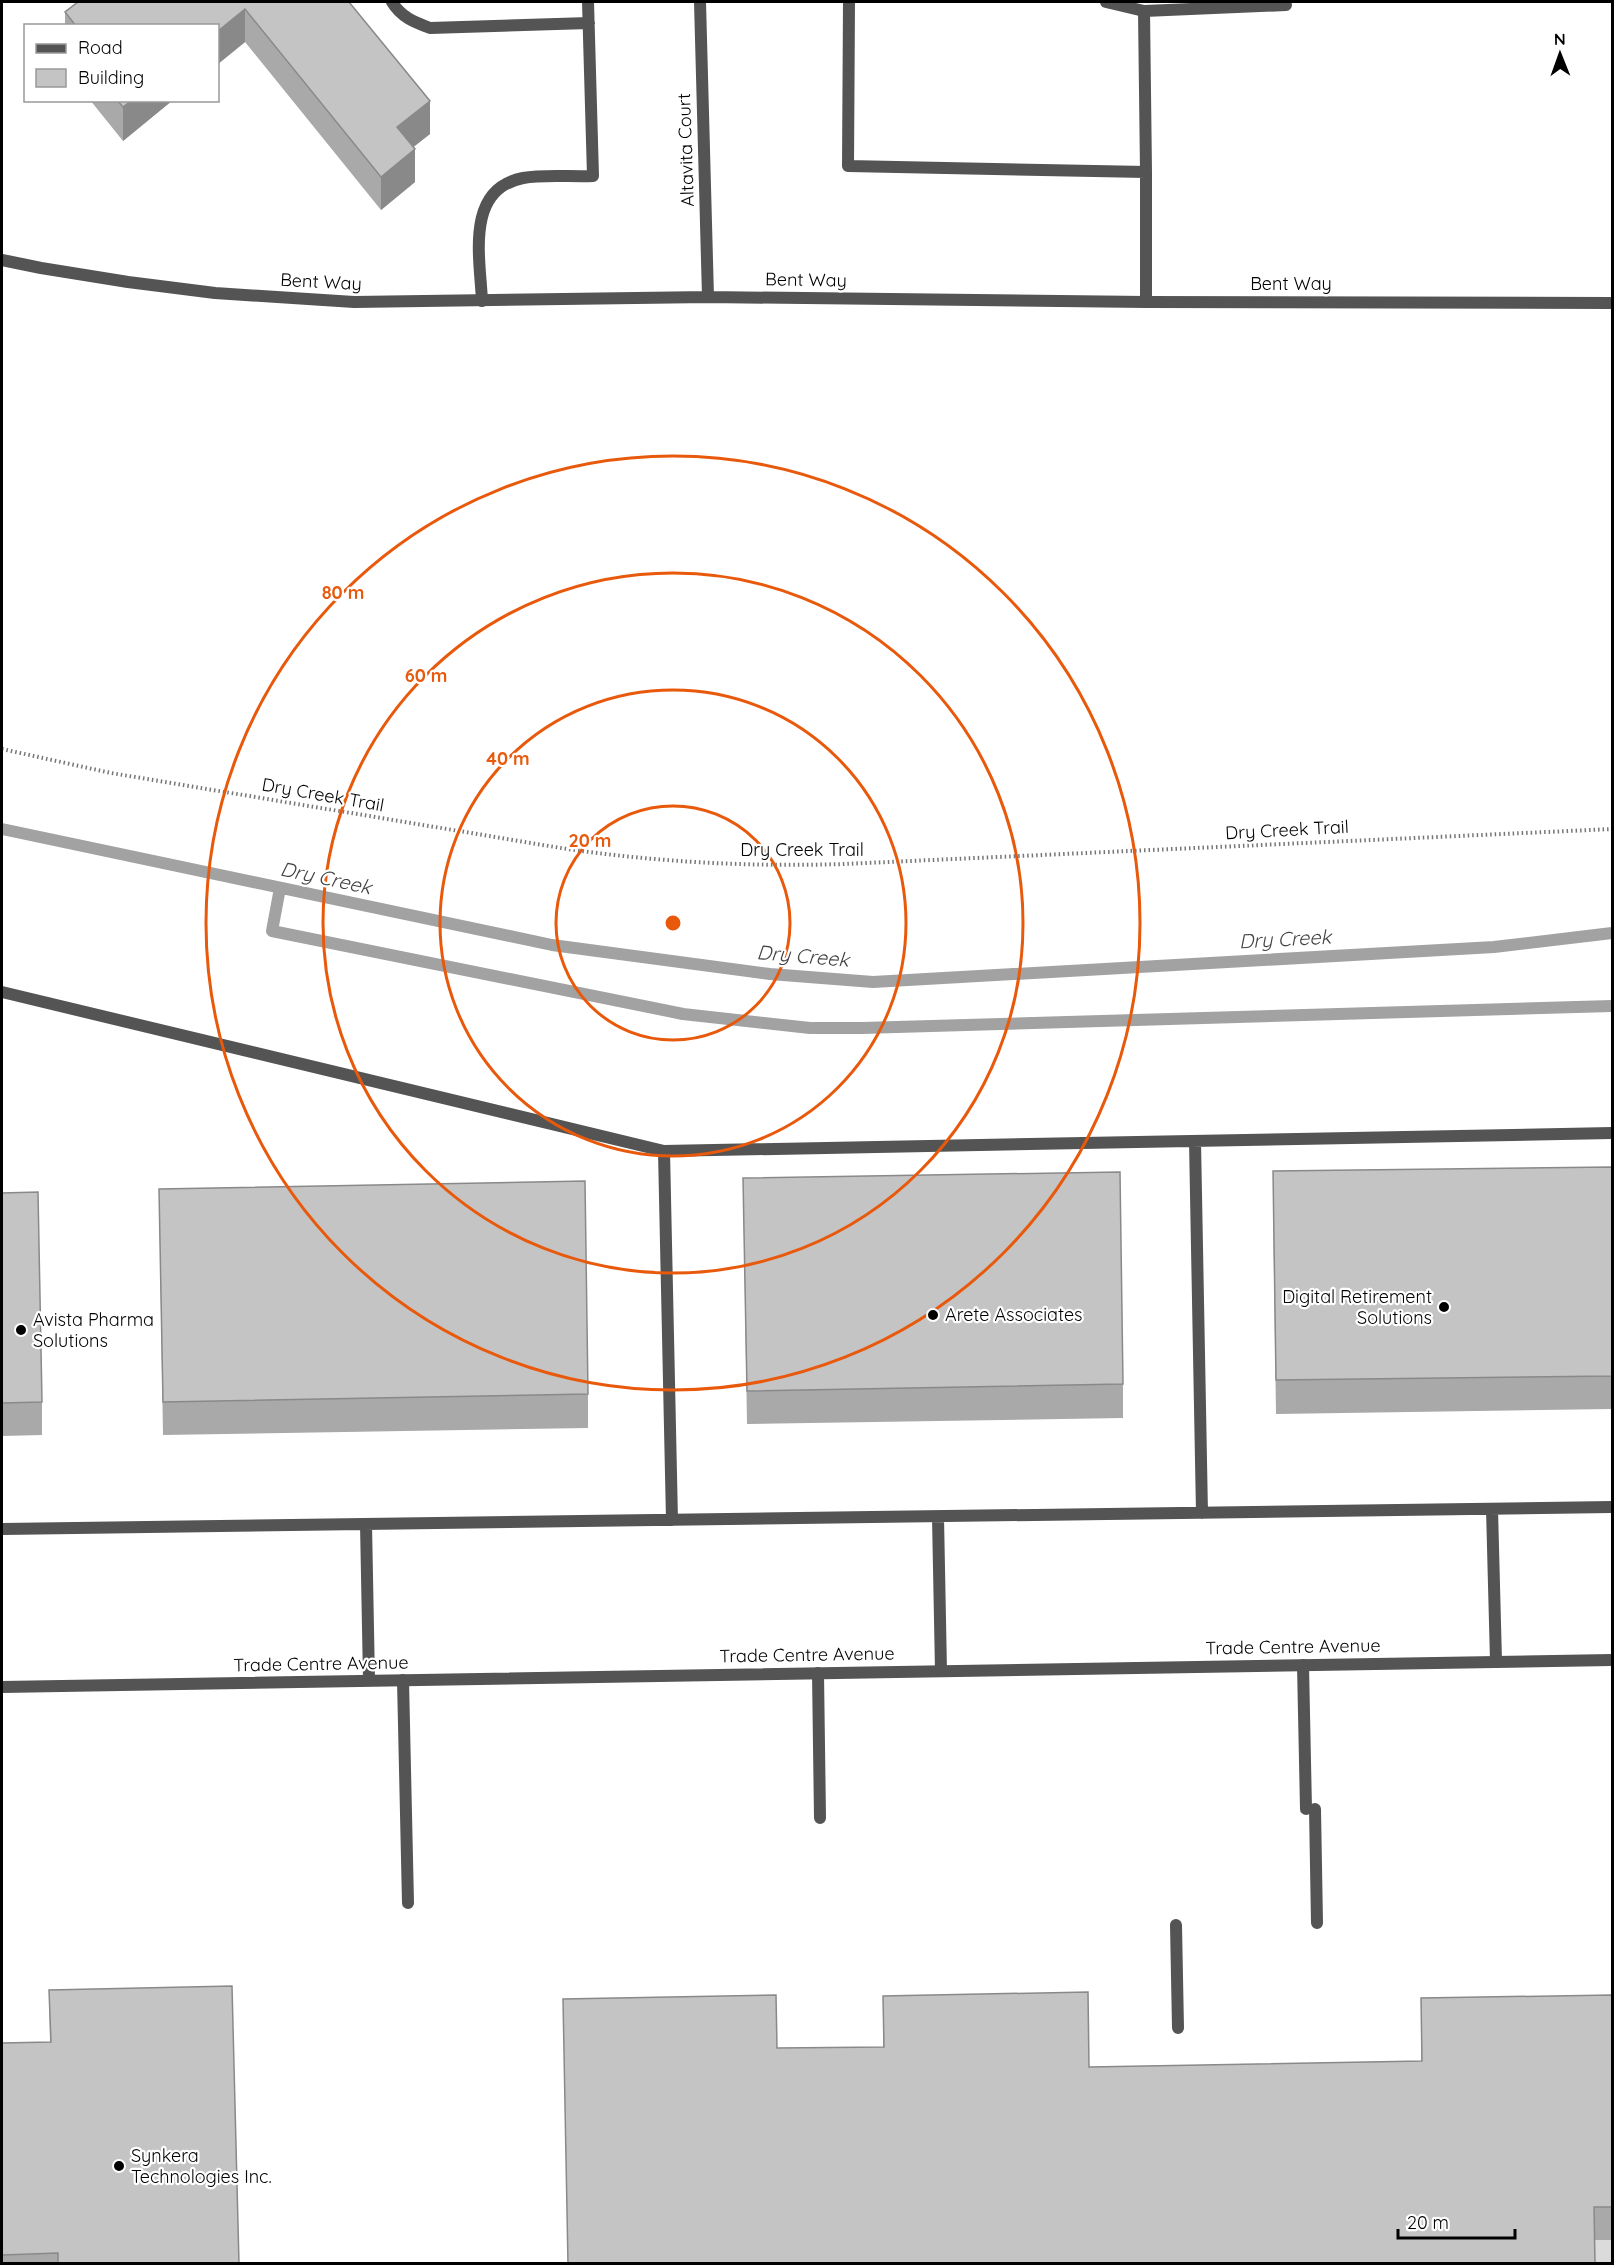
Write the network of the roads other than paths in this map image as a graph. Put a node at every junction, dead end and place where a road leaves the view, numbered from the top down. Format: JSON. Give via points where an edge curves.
{"nodes":[{"id":1,"x":392,"y":2,"type":"edge"},
{"id":2,"x":588,"y":2,"type":"edge"},
{"id":3,"x":699,"y":2,"type":"edge"},
{"id":4,"x":849,"y":2,"type":"edge"},
{"id":5,"x":1106,"y":2,"type":"edge"},
{"id":6,"x":1286,"y":5,"type":"dead end"},
{"id":7,"x":1143,"y":11,"type":"junction"},
{"id":8,"x":589,"y":23,"type":"junction"},
{"id":9,"x":1146,"y":172,"type":"junction"},
{"id":10,"x":2,"y":260,"type":"edge"},
{"id":11,"x":708,"y":297,"type":"junction"},
{"id":12,"x":482,"y":302,"type":"junction"},
{"id":13,"x":1146,"y":302,"type":"junction"},
{"id":14,"x":1612,"y":303,"type":"edge"},
{"id":15,"x":2,"y":992,"type":"edge"},
{"id":16,"x":1612,"y":1133,"type":"edge"},
{"id":17,"x":1195,"y":1141,"type":"junction"},
{"id":18,"x":664,"y":1151,"type":"junction"},
{"id":19,"x":1612,"y":1507,"type":"edge"},
{"id":20,"x":1492,"y":1509,"type":"junction"},
{"id":21,"x":1202,"y":1513,"type":"junction"},
{"id":22,"x":938,"y":1517,"type":"junction"},
{"id":23,"x":672,"y":1520,"type":"junction"},
{"id":24,"x":366,"y":1524,"type":"junction"},
{"id":25,"x":2,"y":1529,"type":"edge"},
{"id":26,"x":1612,"y":1660,"type":"edge"},
{"id":27,"x":1496,"y":1661,"type":"junction"},
{"id":28,"x":1303,"y":1665,"type":"junction"},
{"id":29,"x":941,"y":1671,"type":"junction"},
{"id":30,"x":818,"y":1673,"type":"junction"},
{"id":31,"x":369,"y":1680,"type":"junction"},
{"id":32,"x":403,"y":1680,"type":"junction"},
{"id":33,"x":2,"y":1687,"type":"edge"},
{"id":34,"x":820,"y":1818,"type":"dead end"},
{"id":35,"x":408,"y":1903,"type":"dead end"},
{"id":36,"x":1317,"y":1923,"type":"dead end"},
{"id":37,"x":1176,"y":1925,"type":"dead end"},
{"id":38,"x":1178,"y":2028,"type":"dead end"}],
"edges":[{"from":1,"to":8,"type":"street","via":[[411,21],[430,28]]},
{"from":2,"to":8,"type":"street"},
{"from":3,"to":11,"type":"street","name":"Altavita Court"},
{"from":4,"to":9,"type":"street","via":[[848,166]]},
{"from":5,"to":7,"type":"street"},
{"from":6,"to":7,"type":"street"},
{"from":7,"to":9,"type":"street"},
{"from":8,"to":12,"type":"street","via":[[593,176],[524,178],[497,189],[482,214]]},
{"from":9,"to":13,"type":"street"},
{"from":10,"to":12,"type":"street","name":"Bent Way","via":[[215,292],[354,302]]},
{"from":11,"to":12,"type":"street","name":"Bent Way"},
{"from":11,"to":13,"type":"street","name":"Bent Way"},
{"from":13,"to":14,"type":"street","name":"Bent Way"},
{"from":15,"to":18,"type":"street"},
{"from":16,"to":17,"type":"street"},
{"from":17,"to":18,"type":"street"},
{"from":17,"to":21,"type":"street"},
{"from":18,"to":23,"type":"street"},
{"from":19,"to":20,"type":"street"},
{"from":20,"to":21,"type":"street"},
{"from":20,"to":27,"type":"street"},
{"from":21,"to":22,"type":"street"},
{"from":22,"to":23,"type":"street"},
{"from":22,"to":29,"type":"street"},
{"from":23,"to":24,"type":"street"},
{"from":24,"to":25,"type":"street"},
{"from":24,"to":31,"type":"street"},
{"from":26,"to":27,"type":"street","name":"Trade Centre Avenue"},
{"from":27,"to":28,"type":"street","name":"Trade Centre Avenue"},
{"from":28,"to":29,"type":"street","name":"Trade Centre Avenue"},
{"from":28,"to":36,"type":"street"},
{"from":29,"to":30,"type":"street","name":"Trade Centre Avenue"},
{"from":30,"to":32,"type":"street","name":"Trade Centre Avenue"},
{"from":30,"to":34,"type":"street"},
{"from":31,"to":32,"type":"street","name":"Trade Centre Avenue"},
{"from":31,"to":33,"type":"street","name":"Trade Centre Avenue"},
{"from":32,"to":35,"type":"street"},
{"from":37,"to":38,"type":"street"}]}
